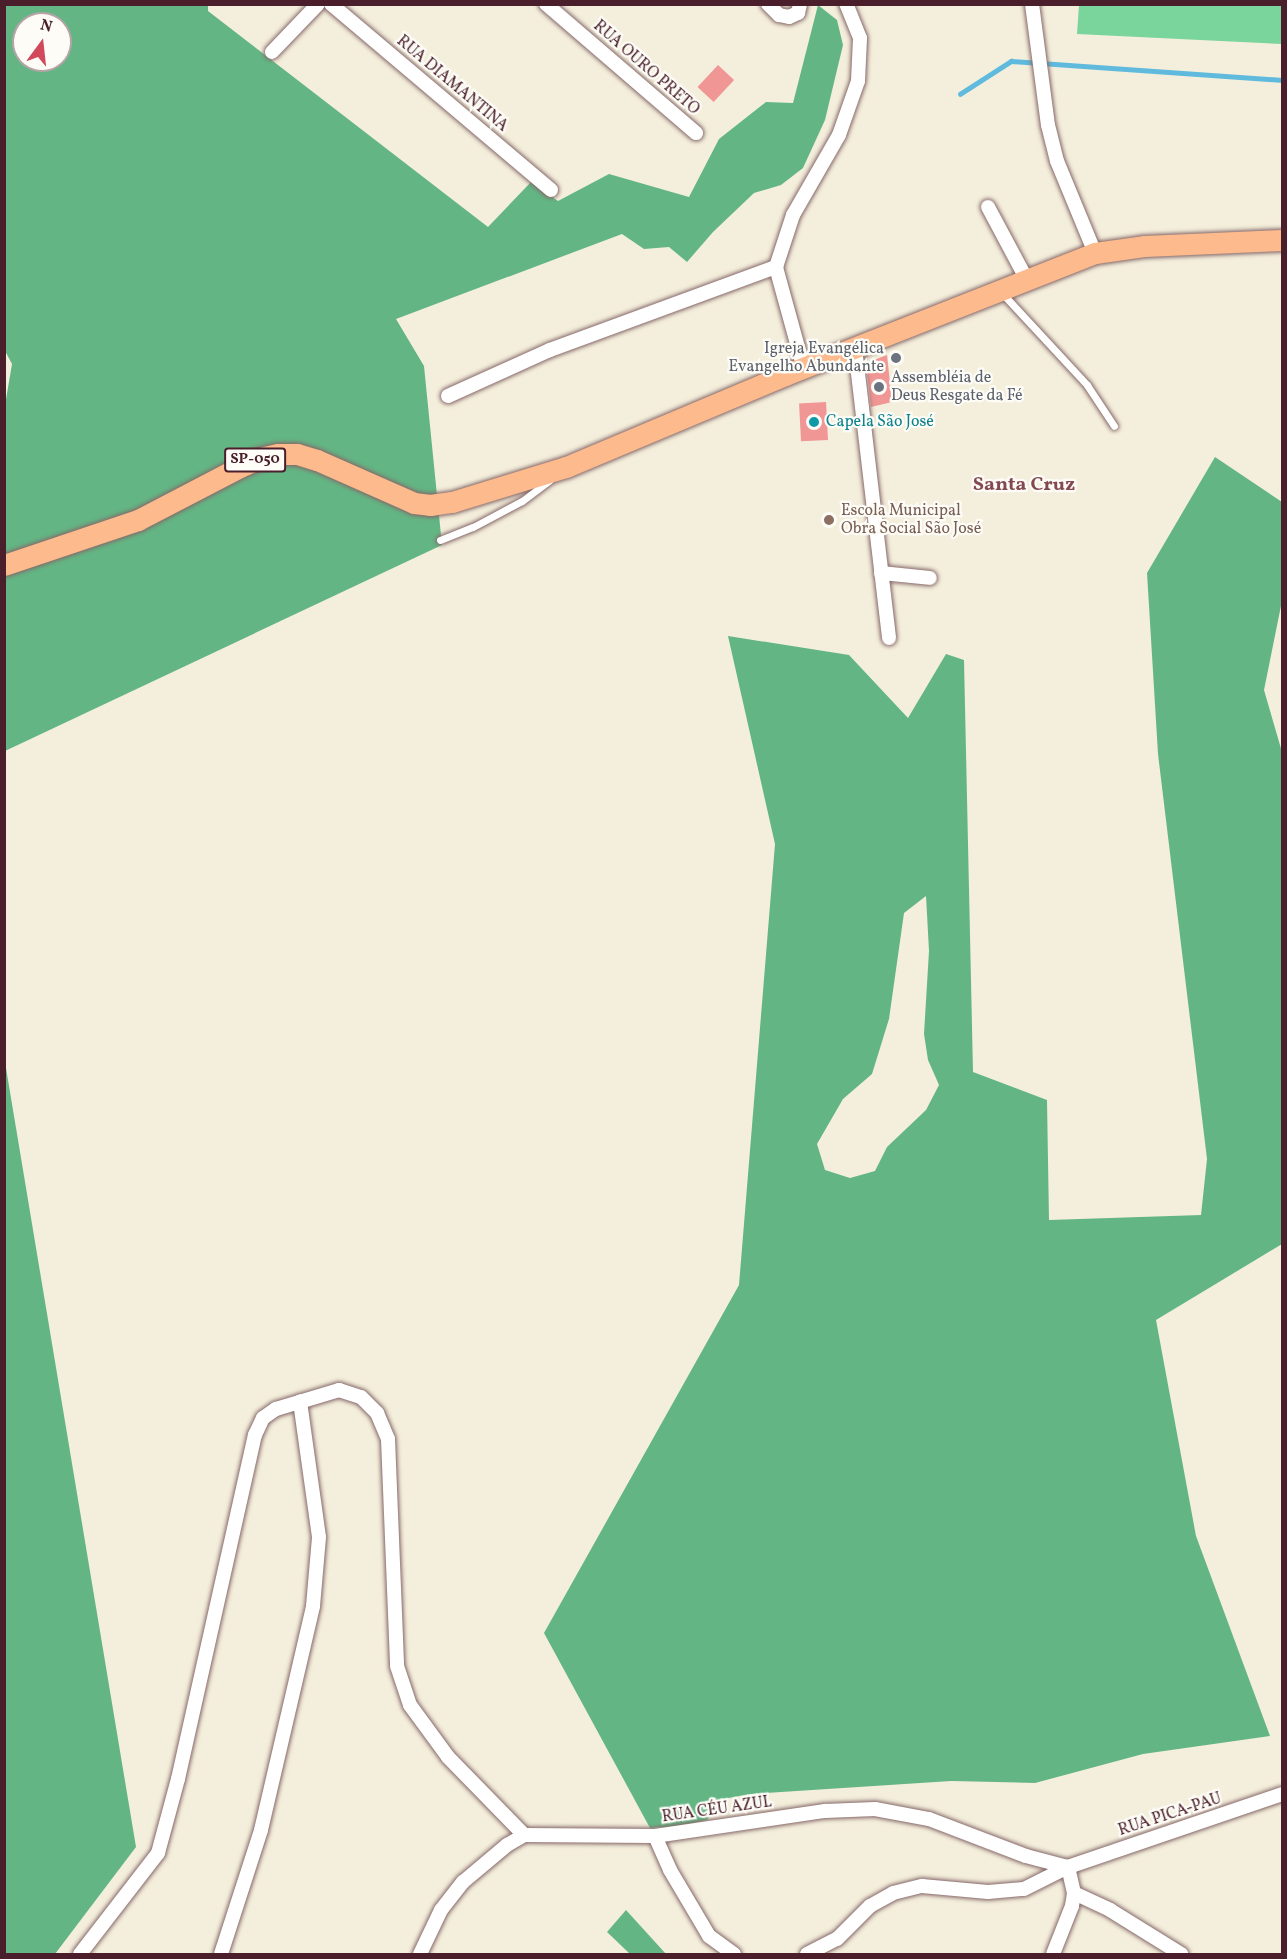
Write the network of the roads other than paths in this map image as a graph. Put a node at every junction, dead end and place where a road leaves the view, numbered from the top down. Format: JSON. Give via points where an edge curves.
{"nodes":[{"id":1,"x":318,"y":4,"type":"edge"},
{"id":2,"x":331,"y":4,"type":"edge"},
{"id":3,"x":546,"y":4,"type":"edge"},
{"id":4,"x":768,"y":4,"type":"edge"},
{"id":5,"x":800,"y":4,"type":"edge"},
{"id":6,"x":846,"y":4,"type":"edge"},
{"id":7,"x":1032,"y":4,"type":"edge"},
{"id":8,"x":272,"y":51,"type":"dead end"},
{"id":9,"x":696,"y":133,"type":"dead end"},
{"id":10,"x":551,"y":190,"type":"dead end"},
{"id":11,"x":988,"y":207,"type":"dead end"},
{"id":12,"x":1282,"y":240,"type":"edge"},
{"id":13,"x":1095,"y":253,"type":"junction"},
{"id":14,"x":776,"y":267,"type":"junction"},
{"id":15,"x":1027,"y":280,"type":"junction"},
{"id":16,"x":1000,"y":291,"type":"junction"},
{"id":17,"x":855,"y":348,"type":"junction"},
{"id":18,"x":804,"y":369,"type":"junction"},
{"id":19,"x":448,"y":396,"type":"dead end"},
{"id":20,"x":1114,"y":426,"type":"dead end"},
{"id":21,"x":566,"y":467,"type":"junction"},
{"id":22,"x":440,"y":540,"type":"dead end"},
{"id":23,"x":4,"y":565,"type":"edge"},
{"id":24,"x":881,"y":573,"type":"junction"},
{"id":25,"x":930,"y":578,"type":"dead end"},
{"id":26,"x":889,"y":638,"type":"dead end"},
{"id":27,"x":300,"y":1401,"type":"junction"},
{"id":28,"x":1282,"y":1794,"type":"edge"},
{"id":29,"x":524,"y":1834,"type":"junction"},
{"id":30,"x":655,"y":1836,"type":"junction"},
{"id":31,"x":1068,"y":1867,"type":"junction"},
{"id":32,"x":1074,"y":1893,"type":"junction"},
{"id":33,"x":80,"y":1954,"type":"edge"},
{"id":34,"x":221,"y":1954,"type":"edge"},
{"id":35,"x":420,"y":1954,"type":"edge"},
{"id":36,"x":734,"y":1954,"type":"edge"},
{"id":37,"x":807,"y":1954,"type":"edge"},
{"id":38,"x":1053,"y":1954,"type":"edge"},
{"id":39,"x":1181,"y":1954,"type":"edge"}],
"edges":[{"from":1,"to":8,"type":"street"},
{"from":2,"to":10,"type":"street","name":"RUA DIAMANTINA"},
{"from":3,"to":9,"type":"street","name":"RUA OURO PRETO"},
{"from":4,"to":5,"type":"street","via":[[779,15],[789,17],[798,13]]},
{"from":6,"to":14,"type":"street","via":[[860,38],[858,81],[839,135],[793,215]]},
{"from":7,"to":13,"type":"street","via":[[1047,125],[1057,161]]},
{"from":11,"to":15,"type":"street"},
{"from":12,"to":13,"type":"main road","number":"SP-050","via":[[1144,246]]},
{"from":13,"to":15,"type":"main road","number":"SP-050"},
{"from":14,"to":18,"type":"street"},
{"from":14,"to":19,"type":"street","via":[[550,350]]},
{"from":15,"to":16,"type":"main road","number":"SP-050"},
{"from":16,"to":17,"type":"main road","number":"SP-050"},
{"from":16,"to":20,"type":"lane","via":[[1087,385]]},
{"from":17,"to":18,"type":"main road","number":"SP-050"},
{"from":17,"to":24,"type":"street"},
{"from":18,"to":21,"type":"main road","number":"SP-050"},
{"from":21,"to":22,"type":"lane","via":[[522,501]]},
{"from":21,"to":23,"type":"main road","number":"SP-050","via":[[430,506],[414,503],[317,460],[278,454],[240,467],[138,520]]},
{"from":24,"to":25,"type":"street"},
{"from":24,"to":26,"type":"street"},
{"from":27,"to":29,"type":"street","via":[[339,1390],[360,1396],[377,1413],[388,1439],[397,1666],[410,1705],[448,1757]]},
{"from":27,"to":33,"type":"street","via":[[263,1418],[255,1435],[158,1853]]},
{"from":27,"to":34,"type":"street","via":[[319,1537],[313,1606],[261,1830]]},
{"from":28,"to":31,"type":"street","name":"RUA PICA-PAU"},
{"from":29,"to":30,"type":"street","name":"RUA CÉU AZUL"},
{"from":29,"to":35,"type":"street","via":[[463,1882],[441,1911]]},
{"from":30,"to":31,"type":"street","name":"RUA CÉU AZUL","via":[[825,1811],[875,1809],[929,1819],[1026,1856]]},
{"from":30,"to":36,"type":"street","via":[[709,1936]]},
{"from":31,"to":32,"type":"street"},
{"from":31,"to":37,"type":"street","name":"RUA PICA-PAU","via":[[1024,1889],[988,1892],[922,1887],[893,1893],[870,1906],[837,1939]]},
{"from":32,"to":38,"type":"street"},
{"from":32,"to":39,"type":"street","via":[[1110,1910]]}]}
